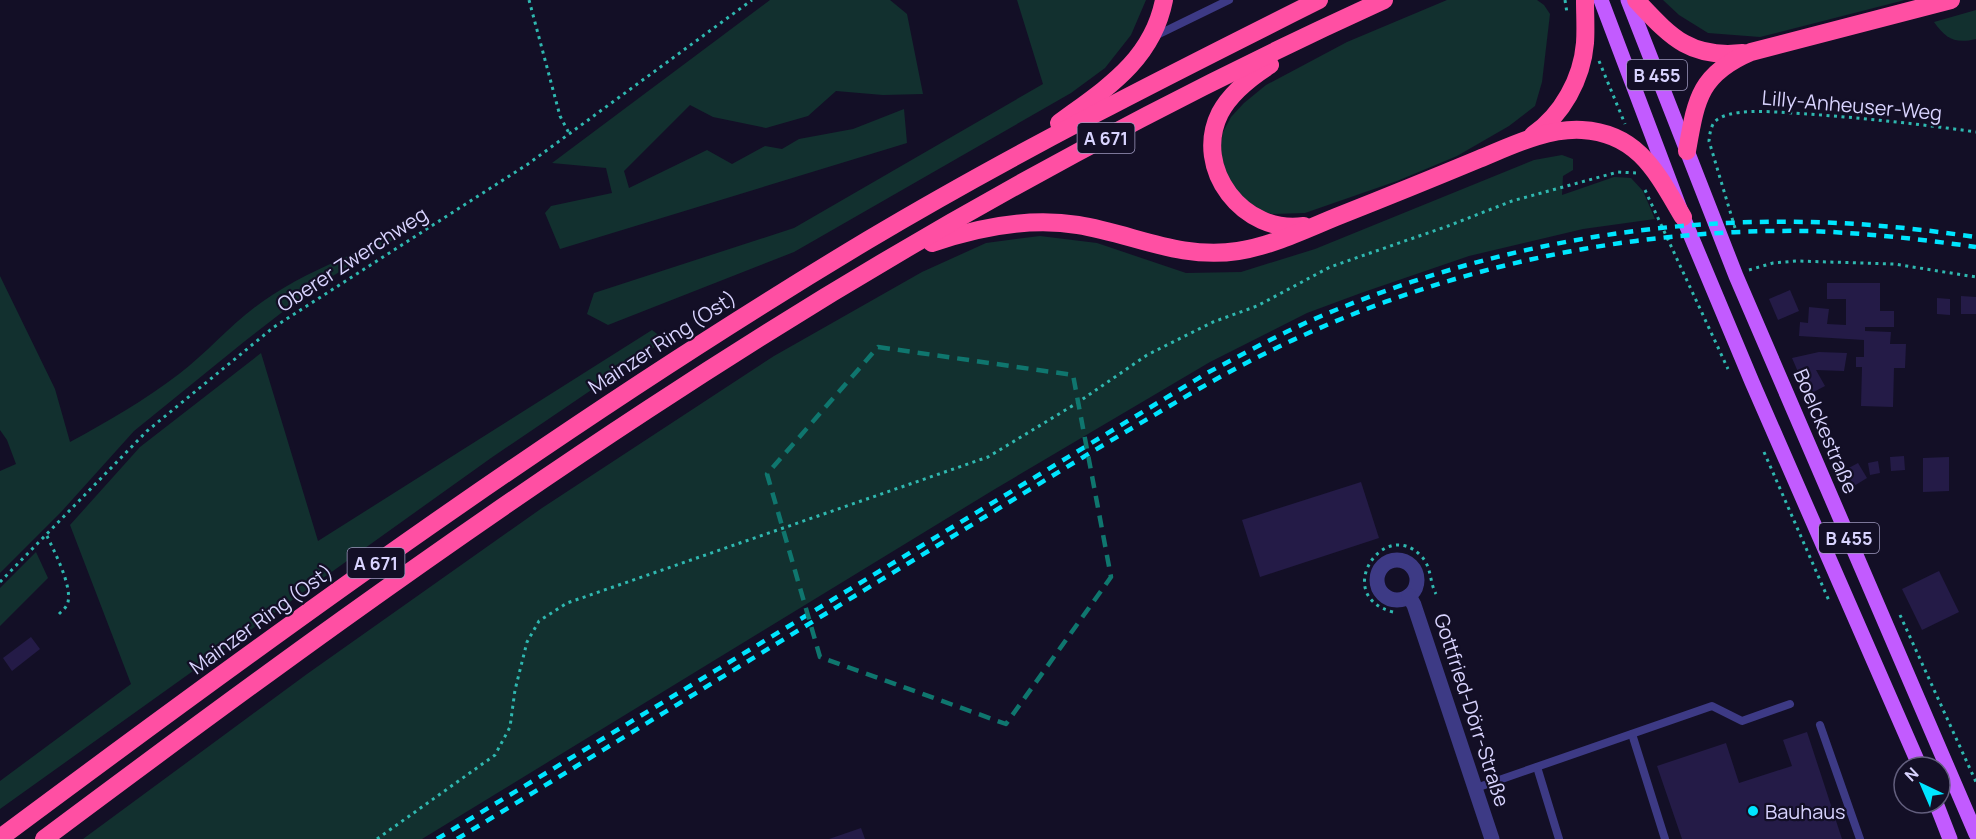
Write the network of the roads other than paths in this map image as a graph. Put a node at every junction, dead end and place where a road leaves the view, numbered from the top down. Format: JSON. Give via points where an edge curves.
{"nodes":[{"id":1,"x":1164,"y":0,"type":"edge"},
{"id":2,"x":1229,"y":0,"type":"edge"},
{"id":3,"x":1319,"y":0,"type":"edge"},
{"id":4,"x":1384,"y":0,"type":"edge"},
{"id":5,"x":1585,"y":0,"type":"edge"},
{"id":6,"x":1601,"y":0,"type":"edge"},
{"id":7,"x":1628,"y":0,"type":"edge"},
{"id":8,"x":1636,"y":0,"type":"edge"},
{"id":9,"x":1951,"y":0,"type":"edge"},
{"id":10,"x":1332,"y":24,"type":"junction"},
{"id":11,"x":1149,"y":39,"type":"junction"},
{"id":12,"x":1751,"y":52,"type":"junction"},
{"id":13,"x":1527,"y":140,"type":"junction"},
{"id":14,"x":1687,"y":150,"type":"junction"},
{"id":15,"x":1001,"y":164,"type":"junction"},
{"id":16,"x":1683,"y":217,"type":"junction"},
{"id":17,"x":1321,"y":224,"type":"junction"},
{"id":18,"x":885,"y":262,"type":"junction"},
{"id":19,"x":1409,"y":596,"type":"dead end"},
{"id":20,"x":1790,"y":704,"type":"dead end"},
{"id":21,"x":1820,"y":725,"type":"dead end"},
{"id":22,"x":1632,"y":734,"type":"junction"},
{"id":23,"x":1915,"y":755,"type":"edge"},
{"id":24,"x":1537,"y":767,"type":"junction"},
{"id":25,"x":1476,"y":788,"type":"junction"},
{"id":26,"x":1941,"y":815,"type":"edge"},
{"id":27,"x":1976,"y":834,"type":"edge"},
{"id":28,"x":0,"y":838,"type":"edge"},
{"id":29,"x":44,"y":839,"type":"edge"},
{"id":30,"x":1492,"y":839,"type":"edge"},
{"id":31,"x":1559,"y":839,"type":"edge"},
{"id":32,"x":1665,"y":839,"type":"edge"},
{"id":33,"x":1860,"y":839,"type":"edge"},
{"id":34,"x":1950,"y":839,"type":"edge"}],
"edges":[{"from":1,"to":11,"type":"highway"},
{"from":2,"to":11,"type":"lane"},
{"from":3,"to":15,"type":"highway","number":"A 671"},
{"from":4,"to":10,"type":"highway","number":"A 671"},
{"from":5,"to":13,"type":"highway","via":[[1585,45],[1577,77],[1557,113]]},
{"from":6,"to":16,"type":"main road","number":"B 455"},
{"from":7,"to":14,"type":"main road","number":"B 455"},
{"from":8,"to":12,"type":"highway","via":[[1677,40],[1693,48],[1720,55]]},
{"from":9,"to":12,"type":"highway"},
{"from":10,"to":17,"type":"highway","via":[[1241,86],[1220,113],[1213,145],[1224,188],[1248,213],[1279,225]]},
{"from":10,"to":18,"type":"highway","number":"A 671","via":[[1153,113]]},
{"from":11,"to":15,"type":"highway","via":[[1112,85]]},
{"from":12,"to":14,"type":"highway","via":[[1722,68],[1701,91]]},
{"from":13,"to":16,"type":"highway","via":[[1582,130],[1613,137],[1651,164]]},
{"from":13,"to":17,"type":"highway"},
{"from":14,"to":27,"type":"main road","name":"Boelckestraße","number":"B 455","via":[[1736,276]]},
{"from":15,"to":28,"type":"highway","name":"Mainzer Ring (Ost)","number":"A 671","via":[[870,239],[632,387],[389,553]]},
{"from":16,"to":23,"type":"main road","number":"B 455"},
{"from":17,"to":18,"type":"highway","via":[[1263,246],[1196,254],[1079,225],[1010,224],[934,243]]},
{"from":18,"to":29,"type":"highway","number":"A 671","via":[[659,402],[518,496],[290,657]]},
{"from":19,"to":25,"type":"street","name":"Gottfried-Dörr-Straße"},
{"from":20,"to":22,"type":"lane","via":[[1742,721],[1712,706]]},
{"from":21,"to":33,"type":"lane"},
{"from":22,"to":24,"type":"lane"},
{"from":22,"to":32,"type":"lane"},
{"from":24,"to":25,"type":"lane"},
{"from":24,"to":31,"type":"lane"},
{"from":25,"to":30,"type":"street","name":"Gottfried-Dörr-Straße"},
{"from":26,"to":34,"type":"main road"}]}
